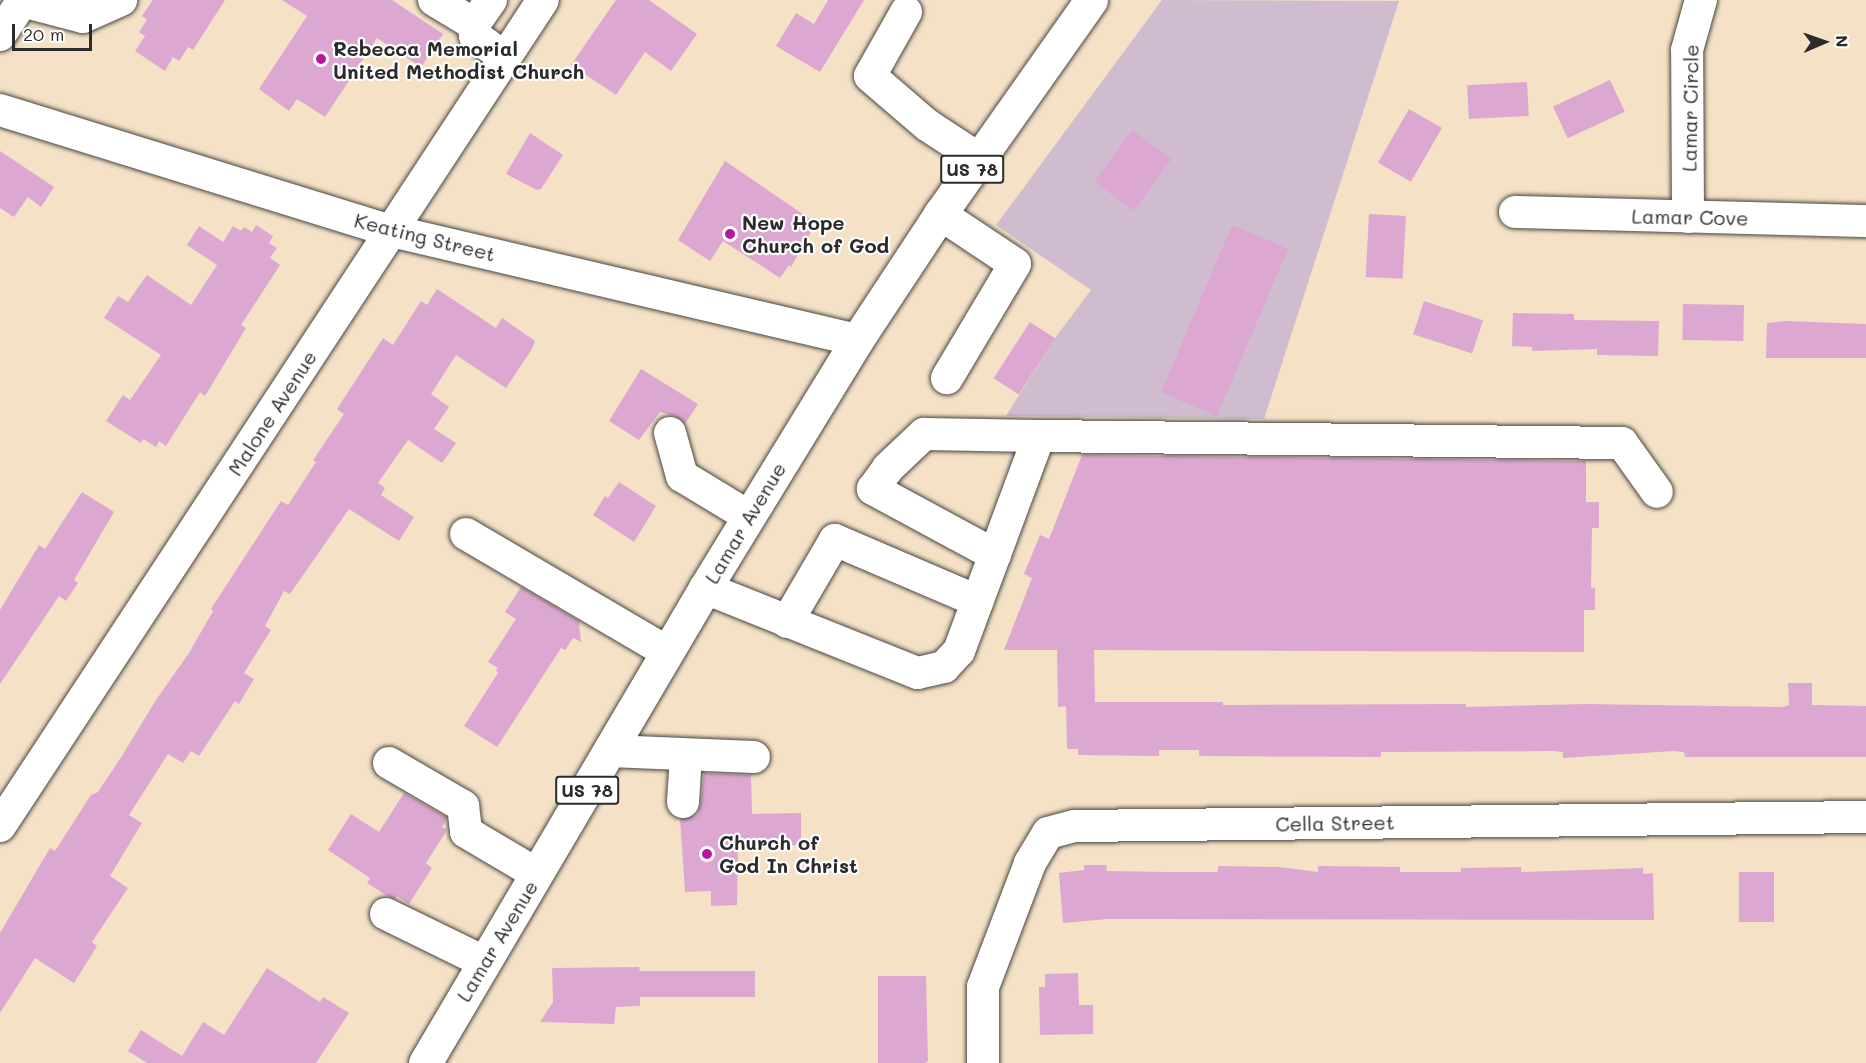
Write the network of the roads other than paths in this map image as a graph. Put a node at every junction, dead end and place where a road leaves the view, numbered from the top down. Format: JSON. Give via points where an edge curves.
{"nodes":[{"id":1,"x":121,"y":0,"type":"edge"},
{"id":2,"x":434,"y":0,"type":"edge"},
{"id":3,"x":543,"y":0,"type":"edge"},
{"id":4,"x":1701,"y":0,"type":"edge"},
{"id":5,"x":22,"y":1,"type":"edge"},
{"id":6,"x":1081,"y":4,"type":"edge"},
{"id":7,"x":482,"y":12,"type":"edge"},
{"id":8,"x":906,"y":12,"type":"dead end"},
{"id":9,"x":0,"y":35,"type":"edge"},
{"id":10,"x":506,"y":58,"type":"junction"},
{"id":11,"x":0,"y":110,"type":"edge"},
{"id":12,"x":979,"y":159,"type":"junction"},
{"id":13,"x":1515,"y":212,"type":"dead end"},
{"id":14,"x":940,"y":214,"type":"junction"},
{"id":15,"x":1688,"y":217,"type":"junction"},
{"id":16,"x":1866,"y":222,"type":"edge"},
{"id":17,"x":392,"y":231,"type":"junction"},
{"id":18,"x":857,"y":340,"type":"junction"},
{"id":19,"x":947,"y":378,"type":"dead end"},
{"id":20,"x":670,"y":433,"type":"dead end"},
{"id":21,"x":1039,"y":436,"type":"junction"},
{"id":22,"x":1657,"y":492,"type":"dead end"},
{"id":23,"x":748,"y":516,"type":"junction"},
{"id":24,"x":466,"y":534,"type":"dead end"},
{"id":25,"x":995,"y":555,"type":"junction"},
{"id":26,"x":705,"y":588,"type":"junction"},
{"id":27,"x":977,"y":601,"type":"junction"},
{"id":28,"x":787,"y":622,"type":"junction"},
{"id":29,"x":667,"y":652,"type":"junction"},
{"id":30,"x":610,"y":751,"type":"junction"},
{"id":31,"x":686,"y":755,"type":"junction"},
{"id":32,"x":754,"y":756,"type":"dead end"},
{"id":33,"x":389,"y":763,"type":"dead end"},
{"id":34,"x":683,"y":802,"type":"dead end"},
{"id":35,"x":1866,"y":817,"type":"edge"},
{"id":36,"x":0,"y":826,"type":"edge"},
{"id":37,"x":537,"y":873,"type":"junction"},
{"id":38,"x":386,"y":914,"type":"dead end"},
{"id":39,"x":484,"y":962,"type":"junction"},
{"id":40,"x":425,"y":1063,"type":"edge"},
{"id":41,"x":983,"y":1063,"type":"edge"}],
"edges":[{"from":1,"to":5,"type":"street","via":[[83,17]]},
{"from":2,"to":7,"type":"street"},
{"from":3,"to":10,"type":"street","name":"Malone Avenue"},
{"from":4,"to":15,"type":"street","name":"Lamar Circle","via":[[1687,50]]},
{"from":5,"to":9,"type":"street"},
{"from":6,"to":12,"type":"main road","name":"Lamar Avenue","number":"US 78"},
{"from":7,"to":10,"type":"street","via":[[475,36]]},
{"from":8,"to":12,"type":"street","via":[[870,76],[927,125]]},
{"from":10,"to":17,"type":"street","name":"Malone Avenue"},
{"from":11,"to":17,"type":"street","name":"Keating Street"},
{"from":12,"to":14,"type":"main road","name":"Lamar Avenue","number":"US 78"},
{"from":13,"to":15,"type":"street","name":"Lamar Cove"},
{"from":14,"to":18,"type":"main road","name":"Lamar Avenue","number":"US 78"},
{"from":14,"to":19,"type":"street","via":[[1015,264]]},
{"from":15,"to":16,"type":"street","name":"Lamar Cove"},
{"from":17,"to":18,"type":"street","name":"Keating Street"},
{"from":17,"to":36,"type":"street","name":"Malone Avenue"},
{"from":18,"to":23,"type":"main road","name":"Lamar Avenue","number":"US 78"},
{"from":20,"to":23,"type":"street","via":[[681,476]]},
{"from":21,"to":22,"type":"street","via":[[1622,443]]},
{"from":21,"to":25,"type":"street"},
{"from":21,"to":25,"type":"street","via":[[924,434],[888,468],[873,489]]},
{"from":23,"to":26,"type":"main road","name":"Lamar Avenue","number":"US 78"},
{"from":24,"to":29,"type":"street"},
{"from":25,"to":27,"type":"street"},
{"from":26,"to":28,"type":"street"},
{"from":26,"to":29,"type":"main road","name":"Lamar Avenue","number":"US 78"},
{"from":27,"to":28,"type":"street","via":[[959,651],[944,667],[918,673]]},
{"from":27,"to":28,"type":"street","via":[[835,540]]},
{"from":29,"to":30,"type":"main road","name":"Lamar Avenue","number":"US 78"},
{"from":30,"to":31,"type":"street"},
{"from":30,"to":37,"type":"main road","name":"Lamar Avenue","number":"US 78"},
{"from":31,"to":32,"type":"street"},
{"from":31,"to":34,"type":"street"},
{"from":33,"to":37,"type":"street","via":[[463,806],[466,832]]},
{"from":35,"to":41,"type":"street","name":"Cella Street","via":[[1074,826],[1048,833],[1030,863],[983,987]]},
{"from":37,"to":39,"type":"main road","name":"Lamar Avenue","number":"US 78"},
{"from":38,"to":39,"type":"street"},
{"from":39,"to":40,"type":"main road","name":"Lamar Avenue","number":"US 78"}]}
